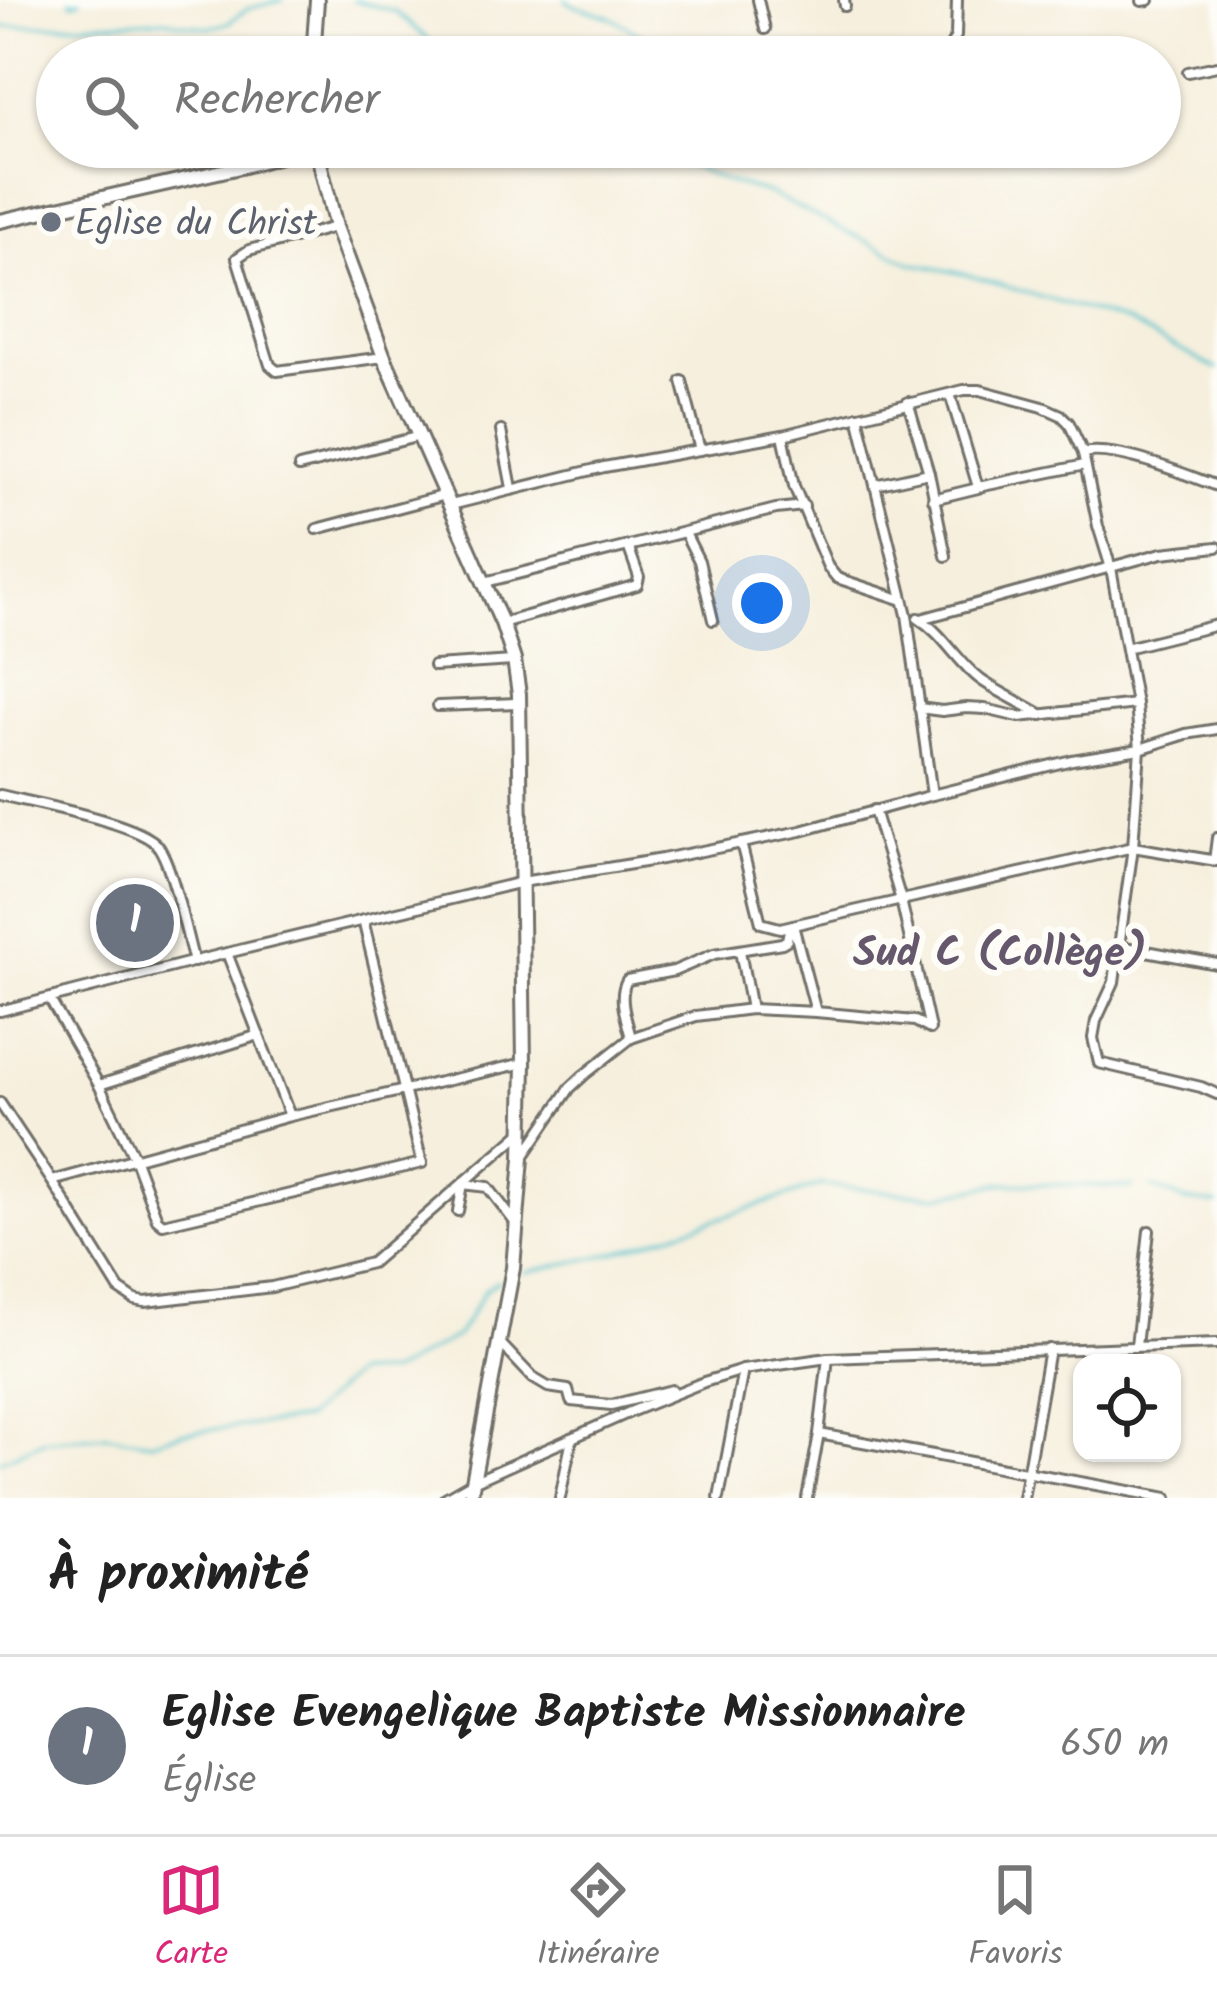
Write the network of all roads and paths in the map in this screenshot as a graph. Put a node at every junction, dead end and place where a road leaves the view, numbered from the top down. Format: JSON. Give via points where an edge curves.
{"nodes":[{"id":1,"x":317,"y":0,"type":"edge"},
{"id":2,"x":758,"y":0,"type":"edge"},
{"id":3,"x":957,"y":0,"type":"edge"},
{"id":4,"x":765,"y":29,"type":"dead end"},
{"id":5,"x":314,"y":36,"type":"edge"},
{"id":6,"x":956,"y":36,"type":"edge"},
{"id":7,"x":1217,"y":66,"type":"edge"},
{"id":8,"x":1188,"y":72,"type":"dead end"},
{"id":9,"x":236,"y":168,"type":"edge"},
{"id":10,"x":320,"y":168,"type":"edge"},
{"id":11,"x":0,"y":221,"type":"edge"},
{"id":12,"x":336,"y":227,"type":"junction"},
{"id":13,"x":384,"y":357,"type":"junction"},
{"id":14,"x":682,"y":381,"type":"dead end"},
{"id":15,"x":950,"y":394,"type":"junction"},
{"id":16,"x":908,"y":402,"type":"junction"},
{"id":17,"x":859,"y":416,"type":"junction"},
{"id":18,"x":501,"y":431,"type":"dead end"},
{"id":19,"x":783,"y":435,"type":"junction"},
{"id":20,"x":421,"y":436,"type":"junction"},
{"id":21,"x":700,"y":450,"type":"junction"},
{"id":22,"x":1082,"y":453,"type":"junction"},
{"id":23,"x":1084,"y":465,"type":"junction"},
{"id":24,"x":299,"y":467,"type":"dead end"},
{"id":25,"x":929,"y":473,"type":"junction"},
{"id":26,"x":875,"y":485,"type":"junction"},
{"id":27,"x":1217,"y":486,"type":"edge"},
{"id":28,"x":512,"y":488,"type":"junction"},
{"id":29,"x":978,"y":488,"type":"junction"},
{"id":30,"x":933,"y":499,"type":"junction"},
{"id":31,"x":448,"y":500,"type":"junction"},
{"id":32,"x":804,"y":506,"type":"junction"},
{"id":33,"x":317,"y":529,"type":"dead end"},
{"id":34,"x":685,"y":533,"type":"junction"},
{"id":35,"x":628,"y":546,"type":"junction"},
{"id":36,"x":1217,"y":547,"type":"edge"},
{"id":37,"x":946,"y":556,"type":"dead end"},
{"id":38,"x":1112,"y":568,"type":"junction"},
{"id":39,"x":483,"y":582,"type":"junction"},
{"id":40,"x":903,"y":600,"type":"junction"},
{"id":41,"x":907,"y":615,"type":"junction"},
{"id":42,"x":921,"y":619,"type":"junction"},
{"id":43,"x":713,"y":620,"type":"dead end"},
{"id":44,"x":502,"y":623,"type":"junction"},
{"id":45,"x":1217,"y":625,"type":"edge"},
{"id":46,"x":1126,"y":648,"type":"junction"},
{"id":47,"x":514,"y":661,"type":"junction"},
{"id":48,"x":434,"y":666,"type":"dead end"},
{"id":49,"x":519,"y":703,"type":"junction"},
{"id":50,"x":1136,"y":704,"type":"junction"},
{"id":51,"x":438,"y":706,"type":"dead end"},
{"id":52,"x":919,"y":708,"type":"junction"},
{"id":53,"x":1043,"y":715,"type":"junction"},
{"id":54,"x":1217,"y":729,"type":"edge"},
{"id":55,"x":1140,"y":748,"type":"junction"},
{"id":56,"x":0,"y":795,"type":"edge"},
{"id":57,"x":932,"y":795,"type":"junction"},
{"id":58,"x":874,"y":810,"type":"junction"},
{"id":59,"x":1217,"y":838,"type":"edge"},
{"id":60,"x":740,"y":843,"type":"junction"},
{"id":61,"x":1132,"y":847,"type":"junction"},
{"id":62,"x":1216,"y":861,"type":"edge"},
{"id":63,"x":522,"y":882,"type":"junction"},
{"id":64,"x":901,"y":900,"type":"junction"},
{"id":65,"x":363,"y":920,"type":"junction"},
{"id":66,"x":793,"y":926,"type":"junction"},
{"id":67,"x":1119,"y":946,"type":"junction"},
{"id":68,"x":740,"y":951,"type":"junction"},
{"id":69,"x":227,"y":952,"type":"junction"},
{"id":70,"x":194,"y":962,"type":"junction"},
{"id":71,"x":1217,"y":964,"type":"edge"},
{"id":72,"x":50,"y":1000,"type":"junction"},
{"id":73,"x":751,"y":1009,"type":"junction"},
{"id":74,"x":0,"y":1012,"type":"edge"},
{"id":75,"x":816,"y":1012,"type":"junction"},
{"id":76,"x":259,"y":1035,"type":"junction"},
{"id":77,"x":632,"y":1038,"type":"junction"},
{"id":78,"x":524,"y":1063,"type":"junction"},
{"id":79,"x":99,"y":1085,"type":"junction"},
{"id":80,"x":406,"y":1090,"type":"junction"},
{"id":81,"x":1217,"y":1094,"type":"edge"},
{"id":82,"x":0,"y":1103,"type":"edge"},
{"id":83,"x":290,"y":1116,"type":"junction"},
{"id":84,"x":522,"y":1132,"type":"junction"},
{"id":85,"x":134,"y":1157,"type":"junction"},
{"id":86,"x":522,"y":1158,"type":"junction"},
{"id":87,"x":52,"y":1181,"type":"junction"},
{"id":88,"x":458,"y":1211,"type":"dead end"},
{"id":89,"x":518,"y":1226,"type":"junction"},
{"id":90,"x":1149,"y":1231,"type":"dead end"},
{"id":91,"x":500,"y":1342,"type":"junction"},
{"id":92,"x":1217,"y":1344,"type":"edge"},
{"id":93,"x":1136,"y":1346,"type":"junction"},
{"id":94,"x":1049,"y":1349,"type":"junction"},
{"id":95,"x":828,"y":1358,"type":"junction"},
{"id":96,"x":742,"y":1370,"type":"junction"},
{"id":97,"x":704,"y":1382,"type":"junction"},
{"id":98,"x":819,"y":1434,"type":"junction"},
{"id":99,"x":572,"y":1438,"type":"junction"},
{"id":100,"x":1028,"y":1471,"type":"junction"},
{"id":101,"x":473,"y":1482,"type":"junction"},
{"id":102,"x":445,"y":1498,"type":"edge"},
{"id":103,"x":470,"y":1498,"type":"edge"},
{"id":104,"x":560,"y":1498,"type":"edge"},
{"id":105,"x":718,"y":1498,"type":"edge"},
{"id":106,"x":806,"y":1498,"type":"edge"},
{"id":107,"x":1023,"y":1498,"type":"edge"},
{"id":108,"x":1167,"y":1498,"type":"edge"}],
"edges":[{"from":1,"to":5,"type":"street"},
{"from":2,"to":4,"type":"street"},
{"from":3,"to":6,"type":"street"},
{"from":7,"to":8,"type":"street"},
{"from":9,"to":11,"type":"street"},
{"from":10,"to":12,"type":"street"},
{"from":12,"to":13,"type":"street"},
{"from":12,"to":13,"type":"street","via":[[237,258],[270,365]]},
{"from":13,"to":20,"type":"street"},
{"from":14,"to":21,"type":"street"},
{"from":15,"to":16,"type":"street"},
{"from":15,"to":22,"type":"street","via":[[980,390],[1052,411],[1074,430]]},
{"from":15,"to":29,"type":"street"},
{"from":16,"to":17,"type":"street"},
{"from":16,"to":25,"type":"street"},
{"from":17,"to":19,"type":"street"},
{"from":17,"to":26,"type":"street"},
{"from":18,"to":28,"type":"street"},
{"from":19,"to":21,"type":"street"},
{"from":19,"to":32,"type":"street"},
{"from":20,"to":24,"type":"street"},
{"from":20,"to":31,"type":"street"},
{"from":21,"to":28,"type":"street"},
{"from":22,"to":23,"type":"street"},
{"from":22,"to":27,"type":"street","via":[[1099,449]]},
{"from":23,"to":29,"type":"street"},
{"from":23,"to":38,"type":"street"},
{"from":25,"to":26,"type":"street"},
{"from":25,"to":30,"type":"street"},
{"from":26,"to":40,"type":"street"},
{"from":28,"to":31,"type":"street"},
{"from":29,"to":30,"type":"street"},
{"from":30,"to":37,"type":"street"},
{"from":31,"to":33,"type":"street"},
{"from":31,"to":39,"type":"street"},
{"from":32,"to":34,"type":"street"},
{"from":32,"to":40,"type":"street","via":[[837,578]]},
{"from":34,"to":35,"type":"street"},
{"from":34,"to":43,"type":"street"},
{"from":35,"to":39,"type":"street"},
{"from":35,"to":44,"type":"street","via":[[637,586]]},
{"from":36,"to":38,"type":"street"},
{"from":38,"to":42,"type":"street"},
{"from":38,"to":46,"type":"street"},
{"from":39,"to":44,"type":"street"},
{"from":40,"to":41,"type":"street"},
{"from":41,"to":42,"type":"street"},
{"from":41,"to":52,"type":"street"},
{"from":42,"to":53,"type":"street","via":[[982,680]]},
{"from":44,"to":47,"type":"street"},
{"from":45,"to":46,"type":"street"},
{"from":46,"to":50,"type":"street"},
{"from":47,"to":48,"type":"street"},
{"from":47,"to":49,"type":"street"},
{"from":49,"to":51,"type":"street"},
{"from":49,"to":63,"type":"street"},
{"from":50,"to":53,"type":"street"},
{"from":50,"to":55,"type":"street"},
{"from":52,"to":53,"type":"street"},
{"from":52,"to":57,"type":"street"},
{"from":54,"to":55,"type":"street"},
{"from":55,"to":57,"type":"street"},
{"from":55,"to":61,"type":"street"},
{"from":56,"to":70,"type":"street","via":[[156,843]]},
{"from":57,"to":58,"type":"street"},
{"from":58,"to":60,"type":"street"},
{"from":58,"to":64,"type":"street"},
{"from":59,"to":62,"type":"street"},
{"from":60,"to":63,"type":"street"},
{"from":60,"to":66,"type":"street","via":[[761,923]]},
{"from":61,"to":62,"type":"street"},
{"from":61,"to":64,"type":"street"},
{"from":61,"to":67,"type":"street"},
{"from":63,"to":65,"type":"street"},
{"from":63,"to":78,"type":"street"},
{"from":64,"to":66,"type":"street"},
{"from":64,"to":75,"type":"street","via":[[931,1029]]},
{"from":65,"to":69,"type":"street"},
{"from":65,"to":80,"type":"street"},
{"from":66,"to":68,"type":"street","via":[[787,940]]},
{"from":66,"to":75,"type":"street"},
{"from":67,"to":71,"type":"street"},
{"from":67,"to":81,"type":"street","via":[[1095,1027],[1099,1063]]},
{"from":68,"to":73,"type":"street"},
{"from":68,"to":77,"type":"street","via":[[627,980]]},
{"from":69,"to":70,"type":"street"},
{"from":69,"to":76,"type":"street"},
{"from":70,"to":72,"type":"street"},
{"from":72,"to":74,"type":"street"},
{"from":72,"to":79,"type":"street"},
{"from":73,"to":75,"type":"street"},
{"from":73,"to":77,"type":"street","via":[[696,1016]]},
{"from":76,"to":79,"type":"street"},
{"from":76,"to":83,"type":"street"},
{"from":77,"to":86,"type":"street","via":[[576,1082]]},
{"from":78,"to":80,"type":"street"},
{"from":78,"to":84,"type":"street"},
{"from":79,"to":85,"type":"street"},
{"from":80,"to":83,"type":"street"},
{"from":80,"to":85,"type":"street","via":[[422,1163],[163,1223]]},
{"from":82,"to":87,"type":"street"},
{"from":83,"to":85,"type":"street"},
{"from":84,"to":86,"type":"street"},
{"from":84,"to":87,"type":"street","via":[[371,1262],[221,1295],[145,1302],[126,1296]]},
{"from":85,"to":87,"type":"street"},
{"from":86,"to":89,"type":"street"},
{"from":88,"to":89,"type":"street","via":[[463,1184],[488,1187]]},
{"from":89,"to":91,"type":"street"},
{"from":90,"to":93,"type":"street"},
{"from":91,"to":97,"type":"street","via":[[527,1373],[566,1389],[573,1402],[610,1405]]},
{"from":91,"to":101,"type":"street"},
{"from":92,"to":93,"type":"street"},
{"from":93,"to":94,"type":"street"},
{"from":94,"to":95,"type":"street"},
{"from":94,"to":100,"type":"street"},
{"from":95,"to":96,"type":"street"},
{"from":95,"to":98,"type":"street"},
{"from":96,"to":97,"type":"street"},
{"from":96,"to":105,"type":"street"},
{"from":97,"to":99,"type":"street"},
{"from":98,"to":100,"type":"street"},
{"from":98,"to":106,"type":"street"},
{"from":99,"to":101,"type":"street"},
{"from":99,"to":104,"type":"street"},
{"from":100,"to":107,"type":"street"},
{"from":100,"to":108,"type":"street"},
{"from":101,"to":102,"type":"street"},
{"from":101,"to":103,"type":"street"}]}
